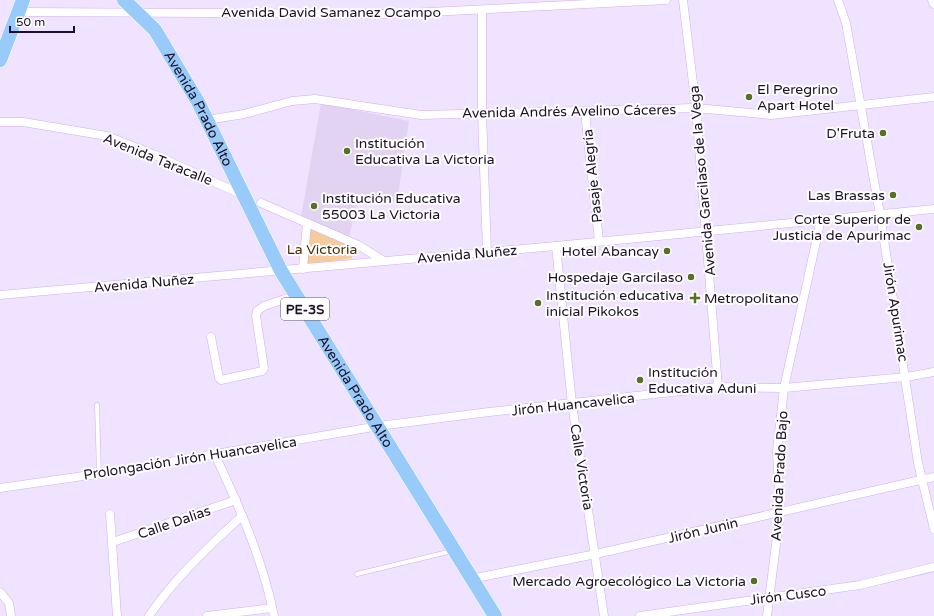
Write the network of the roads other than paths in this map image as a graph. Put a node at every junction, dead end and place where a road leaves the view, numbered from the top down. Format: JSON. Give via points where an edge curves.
{"nodes":[{"id":1,"x":124,"y":0,"type":"edge"},
{"id":2,"x":666,"y":0,"type":"edge"},
{"id":3,"x":683,"y":0,"type":"edge"},
{"id":4,"x":838,"y":0,"type":"edge"},
{"id":5,"x":21,"y":6,"type":"edge"},
{"id":6,"x":482,"y":10,"type":"junction"},
{"id":7,"x":135,"y":12,"type":"junction"},
{"id":8,"x":0,"y":60,"type":"edge"},
{"id":9,"x":934,"y":97,"type":"edge"},
{"id":10,"x":861,"y":106,"type":"junction"},
{"id":11,"x":696,"y":108,"type":"junction"},
{"id":12,"x":585,"y":112,"type":"junction"},
{"id":13,"x":482,"y":113,"type":"junction"},
{"id":14,"x":207,"y":120,"type":"junction"},
{"id":15,"x":0,"y":122,"type":"edge"},
{"id":16,"x":243,"y":195,"type":"junction"},
{"id":17,"x":261,"y":203,"type":"dead end"},
{"id":18,"x":934,"y":209,"type":"edge"},
{"id":19,"x":880,"y":214,"type":"junction"},
{"id":20,"x":821,"y":219,"type":"junction"},
{"id":21,"x":307,"y":223,"type":"junction"},
{"id":22,"x":706,"y":230,"type":"junction"},
{"id":23,"x":599,"y":241,"type":"junction"},
{"id":24,"x":556,"y":246,"type":"junction"},
{"id":25,"x":486,"y":252,"type":"junction"},
{"id":26,"x":384,"y":261,"type":"junction"},
{"id":27,"x":303,"y":269,"type":"junction"},
{"id":28,"x":281,"y":271,"type":"junction"},
{"id":29,"x":0,"y":295,"type":"edge"},
{"id":30,"x":297,"y":296,"type":"junction"},
{"id":31,"x":211,"y":337,"type":"dead end"},
{"id":32,"x":934,"y":372,"type":"edge"},
{"id":33,"x":906,"y":377,"type":"junction"},
{"id":34,"x":718,"y":387,"type":"junction"},
{"id":35,"x":784,"y":388,"type":"junction"},
{"id":36,"x":572,"y":404,"type":"junction"},
{"id":37,"x":97,"y":405,"type":"dead end"},
{"id":38,"x":379,"y":426,"type":"junction"},
{"id":39,"x":215,"y":455,"type":"junction"},
{"id":40,"x":100,"y":474,"type":"junction"},
{"id":41,"x":934,"y":477,"type":"edge"},
{"id":42,"x":922,"y":480,"type":"junction"},
{"id":43,"x":0,"y":488,"type":"edge"},
{"id":44,"x":236,"y":500,"type":"junction"},
{"id":45,"x":780,"y":512,"type":"junction"},
{"id":46,"x":110,"y":514,"type":"dead end"},
{"id":47,"x":242,"y":516,"type":"junction"},
{"id":48,"x":934,"y":529,"type":"edge"},
{"id":49,"x":112,"y":542,"type":"junction"},
{"id":50,"x":454,"y":550,"type":"junction"},
{"id":51,"x":596,"y":554,"type":"junction"},
{"id":52,"x":934,"y":567,"type":"edge"},
{"id":53,"x":357,"y":574,"type":"dead end"},
{"id":54,"x":471,"y":578,"type":"junction"},
{"id":55,"x":0,"y":592,"type":"edge"},
{"id":56,"x":770,"y":598,"type":"junction"},
{"id":57,"x":273,"y":612,"type":"edge"},
{"id":58,"x":11,"y":616,"type":"edge"},
{"id":59,"x":117,"y":616,"type":"edge"},
{"id":60,"x":149,"y":616,"type":"edge"},
{"id":61,"x":207,"y":616,"type":"edge"},
{"id":62,"x":495,"y":616,"type":"edge"},
{"id":63,"x":604,"y":616,"type":"edge"},
{"id":64,"x":640,"y":616,"type":"edge"},
{"id":65,"x":767,"y":616,"type":"edge"}],
"edges":[{"from":1,"to":7,"type":"highway","name":"Avenida Prado Alto","number":"PE-3S"},
{"from":2,"to":6,"type":"street","name":"Avenida David Samanez Ocampo"},
{"from":3,"to":11,"type":"street","name":"Avenida Garcilaso de la Vega"},
{"from":4,"to":10,"type":"street","name":"Jirón Apurimac","via":[[846,23]]},
{"from":5,"to":7,"type":"street","name":"Avenida David Samanez Ocampo"},
{"from":5,"to":8,"type":"highway"},
{"from":6,"to":7,"type":"street","name":"Avenida David Samanez Ocampo","via":[[389,14]]},
{"from":6,"to":13,"type":"street"},
{"from":7,"to":14,"type":"highway","name":"Avenida Prado Alto","number":"PE-3S","via":[[155,30]]},
{"from":9,"to":10,"type":"street","name":"Avenida Andrés Avelino Cáceres"},
{"from":10,"to":11,"type":"street","name":"Avenida Andrés Avelino Cáceres","via":[[771,115]]},
{"from":10,"to":19,"type":"street","name":"Jirón Apurimac"},
{"from":11,"to":12,"type":"street","name":"Avenida Andrés Avelino Cáceres"},
{"from":11,"to":22,"type":"street","name":"Avenida Garcilaso de la Vega"},
{"from":12,"to":13,"type":"street","name":"Avenida Andrés Avelino Cáceres"},
{"from":12,"to":23,"type":"street","name":"Pasaje Alegría"},
{"from":13,"to":14,"type":"street","name":"Avenida Andrés Avelino Cáceres","via":[[421,115],[315,99],[292,101],[244,114]]},
{"from":13,"to":25,"type":"street"},
{"from":14,"to":16,"type":"highway","name":"Avenida Prado Alto","number":"PE-3S"},
{"from":15,"to":16,"type":"street","name":"Avenida Taracalle","via":[[23,122],[107,136]]},
{"from":16,"to":28,"type":"highway","name":"Avenida Prado Alto","number":"PE-3S"},
{"from":17,"to":21,"type":"street"},
{"from":18,"to":19,"type":"street","name":"Avenida Nuñez"},
{"from":19,"to":20,"type":"street","name":"Avenida Nuñez"},
{"from":19,"to":33,"type":"street","name":"Jirón Apurimac"},
{"from":20,"to":22,"type":"street","name":"Avenida Nuñez"},
{"from":20,"to":35,"type":"street","name":"Avenida Prado Bajo"},
{"from":21,"to":26,"type":"street","via":[[358,245]]},
{"from":21,"to":27,"type":"street"},
{"from":22,"to":23,"type":"street","name":"Avenida Nuñez"},
{"from":22,"to":34,"type":"street","name":"Avenida Garcilaso de la Vega"},
{"from":23,"to":24,"type":"street","name":"Avenida Nuñez"},
{"from":24,"to":25,"type":"street","name":"Avenida Nuñez"},
{"from":24,"to":36,"type":"street","name":"Calle Victoria"},
{"from":25,"to":26,"type":"street","name":"Avenida Nuñez"},
{"from":26,"to":27,"type":"street","name":"Avenida Nuñez"},
{"from":27,"to":28,"type":"street","name":"Avenida Nuñez"},
{"from":28,"to":29,"type":"street","name":"Avenida Nuñez"},
{"from":28,"to":30,"type":"highway","name":"Avenida Prado Alto","number":"PE-3S"},
{"from":30,"to":31,"type":"street","via":[[264,306],[257,311],[264,368],[262,371],[221,380]]},
{"from":30,"to":38,"type":"highway","name":"Avenida Prado Alto","number":"PE-3S"},
{"from":32,"to":33,"type":"street","name":"Jirón Huancavelica"},
{"from":33,"to":35,"type":"street","name":"Jirón Huancavelica"},
{"from":33,"to":42,"type":"street","name":"Jirón Apurimac"},
{"from":34,"to":35,"type":"street","name":"Jirón Huancavelica"},
{"from":34,"to":36,"type":"street","name":"Jirón Huancavelica"},
{"from":35,"to":45,"type":"street","name":"Avenida Prado Bajo","via":[[777,451]]},
{"from":36,"to":38,"type":"street","name":"Jirón Huancavelica"},
{"from":36,"to":51,"type":"street","name":"Calle Victoria"},
{"from":37,"to":40,"type":"lane"},
{"from":38,"to":39,"type":"street","name":"Prolongación Jirón Huancavelica"},
{"from":38,"to":50,"type":"highway","name":"Avenida Prado Alto","number":"PE-3S"},
{"from":39,"to":40,"type":"street","name":"Prolongación Jirón Huancavelica"},
{"from":39,"to":44,"type":"street"},
{"from":40,"to":43,"type":"street","name":"Prolongación Jirón Huancavelica"},
{"from":41,"to":42,"type":"street","name":"Jirón Junin"},
{"from":42,"to":45,"type":"street","name":"Jirón Junin"},
{"from":42,"to":48,"type":"street","name":"Jirón Apurimac"},
{"from":44,"to":47,"type":"street"},
{"from":44,"to":49,"type":"street","name":"Calle Dalias"},
{"from":45,"to":51,"type":"street","name":"Jirón Junin"},
{"from":45,"to":56,"type":"street","name":"Avenida Prado Bajo"},
{"from":46,"to":49,"type":"street"},
{"from":47,"to":57,"type":"street","via":[[260,565]]},
{"from":47,"to":60,"type":"street","via":[[217,539]]},
{"from":49,"to":59,"type":"street"},
{"from":50,"to":53,"type":"lane"},
{"from":50,"to":54,"type":"highway","name":"Avenida Prado Alto","number":"PE-3S"},
{"from":51,"to":54,"type":"street","name":"Jirón Junin"},
{"from":51,"to":63,"type":"street","name":"Calle Victoria"},
{"from":52,"to":56,"type":"street","name":"Jirón Cusco","via":[[860,585]]},
{"from":54,"to":62,"type":"highway","name":"Avenida Prado Alto","number":"PE-3S"},
{"from":55,"to":58,"type":"street","via":[[9,603]]},
{"from":56,"to":64,"type":"street","name":"Jirón Cusco"},
{"from":56,"to":65,"type":"street","name":"Avenida Prado Bajo"},
{"from":57,"to":61,"type":"street"}]}
